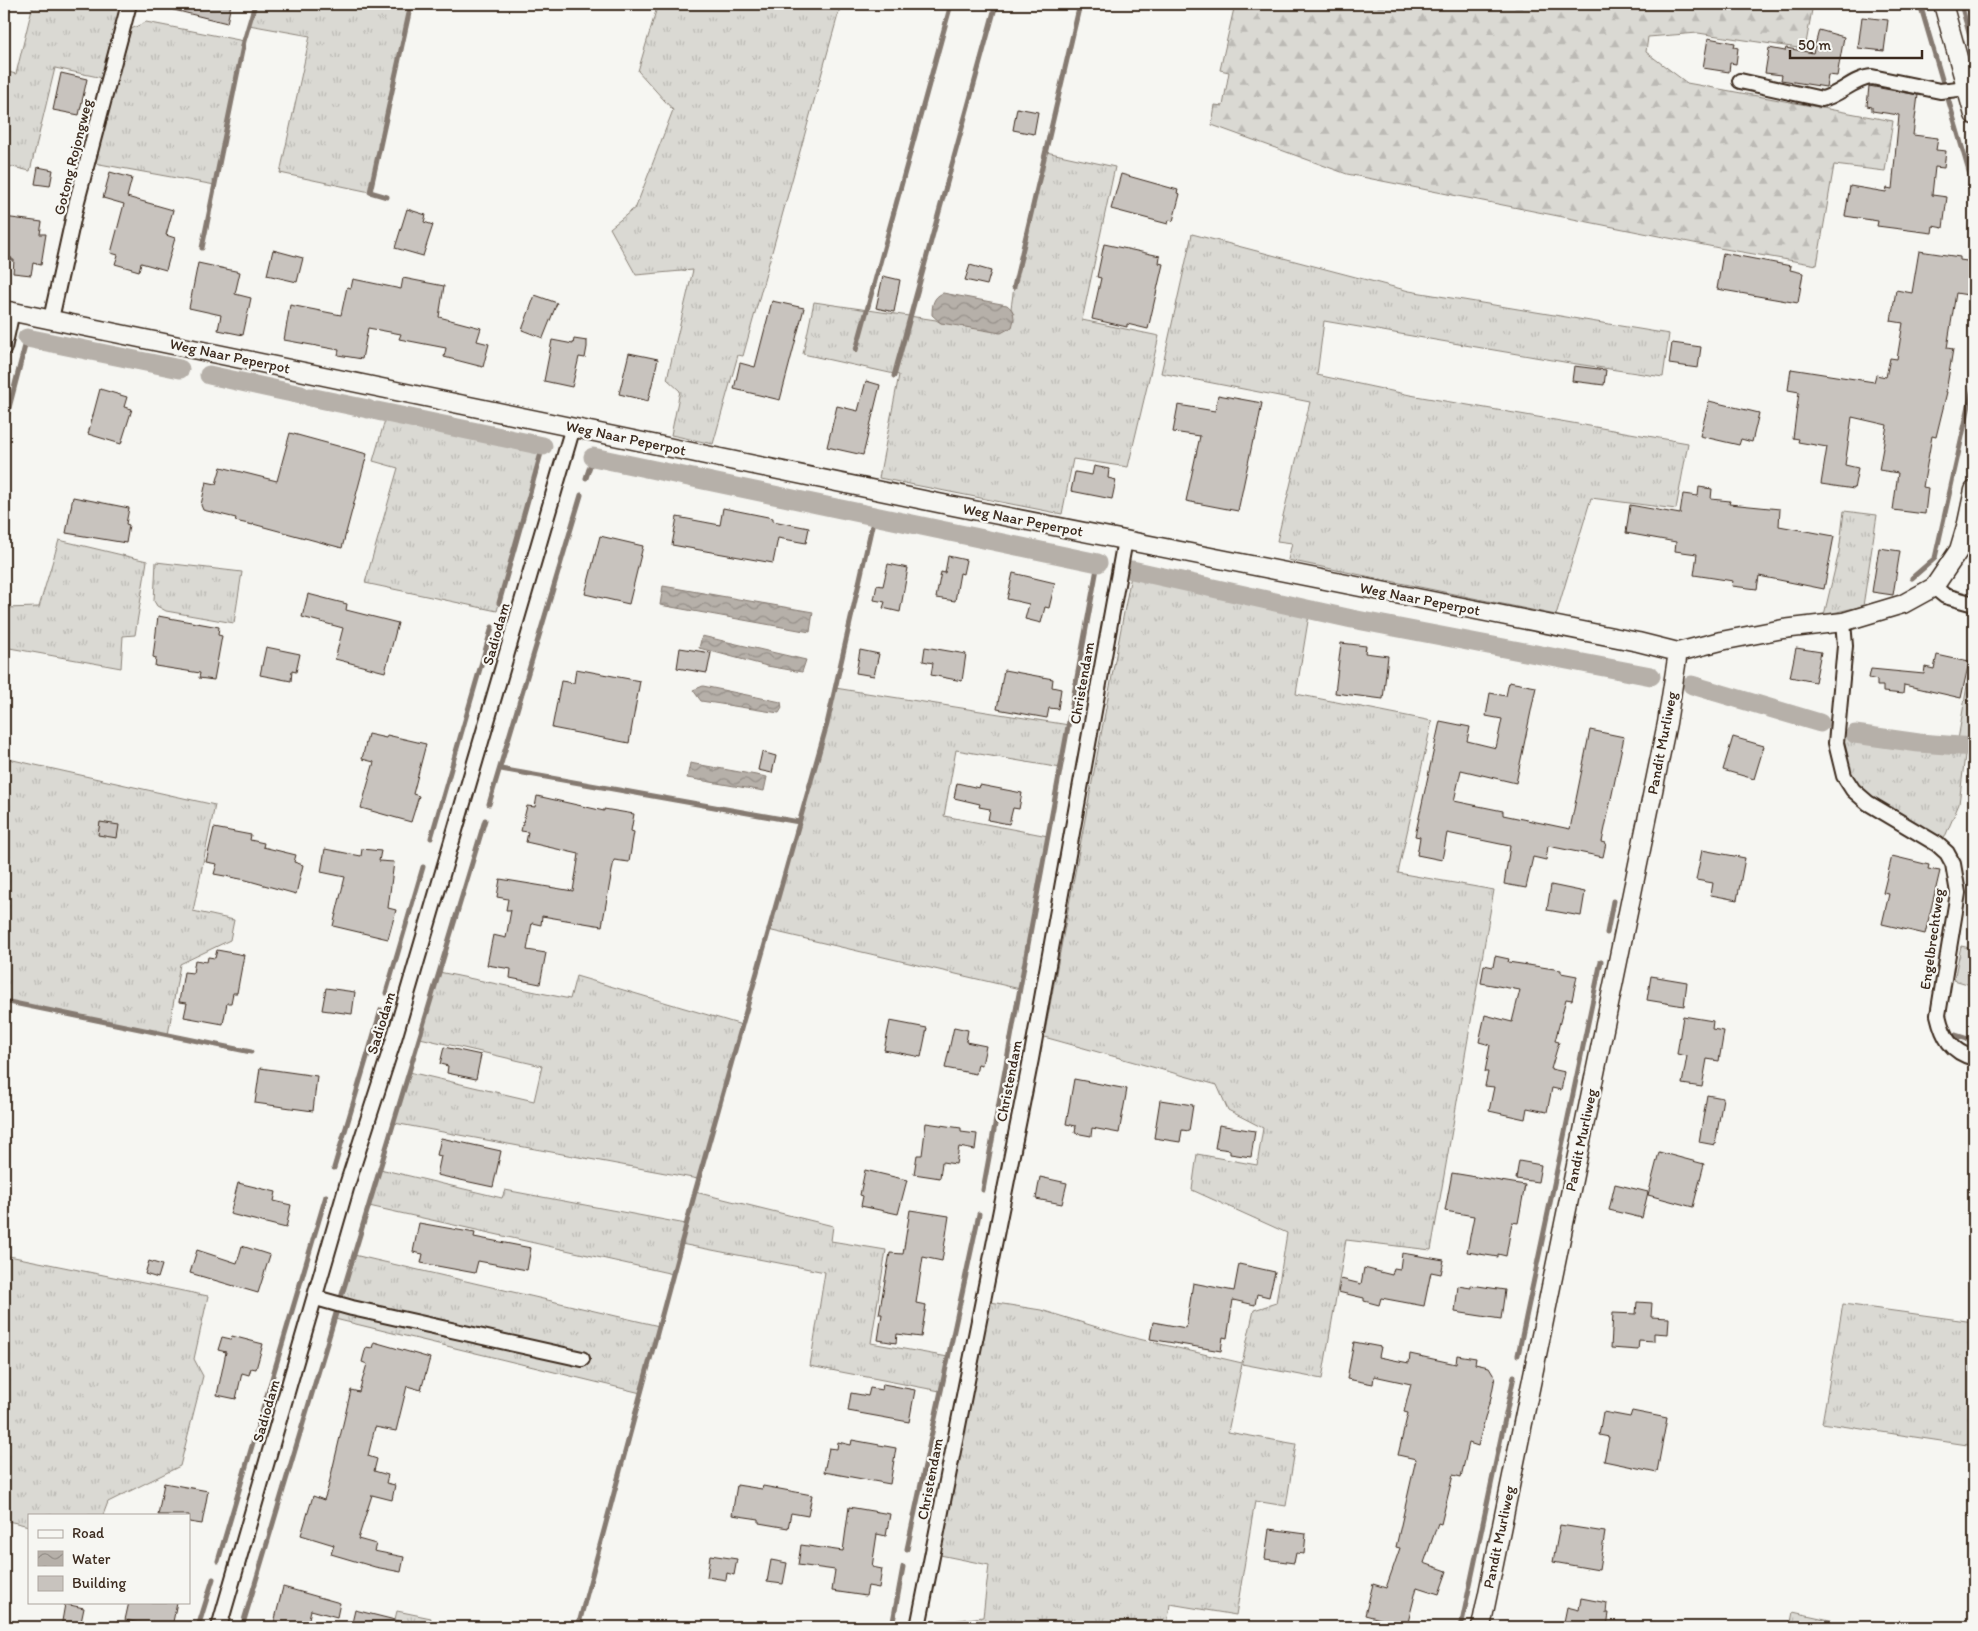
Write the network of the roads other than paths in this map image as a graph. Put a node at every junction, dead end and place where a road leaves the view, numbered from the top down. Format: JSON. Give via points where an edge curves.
{"nodes":[{"id":1,"x":130,"y":4,"type":"edge"},
{"id":2,"x":1943,"y":4,"type":"edge"},
{"id":3,"x":1740,"y":81,"type":"dead end"},
{"id":4,"x":1967,"y":88,"type":"junction"},
{"id":5,"x":1974,"y":115,"type":"edge"},
{"id":6,"x":8,"y":311,"type":"edge"},
{"id":7,"x":51,"y":319,"type":"junction"},
{"id":8,"x":4,"y":348,"type":"edge"},
{"id":9,"x":573,"y":427,"type":"junction"},
{"id":10,"x":1974,"y":490,"type":"edge"},
{"id":11,"x":1125,"y":540,"type":"junction"},
{"id":12,"x":1934,"y":587,"type":"junction"},
{"id":13,"x":1974,"y":604,"type":"edge"},
{"id":14,"x":1843,"y":622,"type":"junction"},
{"id":15,"x":1678,"y":652,"type":"junction"},
{"id":16,"x":1974,"y":1058,"type":"edge"},
{"id":17,"x":316,"y":1298,"type":"junction"},
{"id":18,"x":582,"y":1359,"type":"dead end"},
{"id":19,"x":219,"y":1627,"type":"edge"},
{"id":20,"x":918,"y":1627,"type":"edge"},
{"id":21,"x":1480,"y":1627,"type":"edge"}],
"edges":[{"from":1,"to":7,"type":"street","name":"Gotong Rojongweg","via":[[77,201]]},
{"from":2,"to":4,"type":"street"},
{"from":3,"to":4,"type":"street","via":[[1822,99],[1872,77],[1940,91]]},
{"from":4,"to":5,"type":"street"},
{"from":6,"to":7,"type":"street","name":"Weg Naar Peperpot"},
{"from":6,"to":8,"type":"street"},
{"from":7,"to":9,"type":"street","name":"Weg Naar Peperpot"},
{"from":9,"to":11,"type":"street","name":"Weg Naar Peperpot"},
{"from":9,"to":17,"type":"street","name":"Sadiodam"},
{"from":10,"to":12,"type":"street","name":"Weg Naar Peperpot","via":[[1959,550]]},
{"from":11,"to":15,"type":"street","name":"Weg Naar Peperpot"},
{"from":11,"to":20,"type":"street","name":"Christendam","via":[[1031,1059]]},
{"from":12,"to":13,"type":"street","via":[[1945,596]]},
{"from":12,"to":14,"type":"street","name":"Weg Naar Peperpot","via":[[1903,604]]},
{"from":14,"to":15,"type":"street","name":"Weg Naar Peperpot","via":[[1721,640]]},
{"from":14,"to":16,"type":"street","name":"Engelbrechtweg","via":[[1845,646],[1836,742],[1844,776],[1853,790],[1868,802],[1937,844],[1953,864],[1958,893],[1938,1015],[1950,1046],[1964,1056]]},
{"from":15,"to":21,"type":"street","name":"Pandit Murliweg","via":[[1667,723]]},
{"from":17,"to":18,"type":"street"},
{"from":17,"to":19,"type":"street","name":"Sadiodam"}]}
